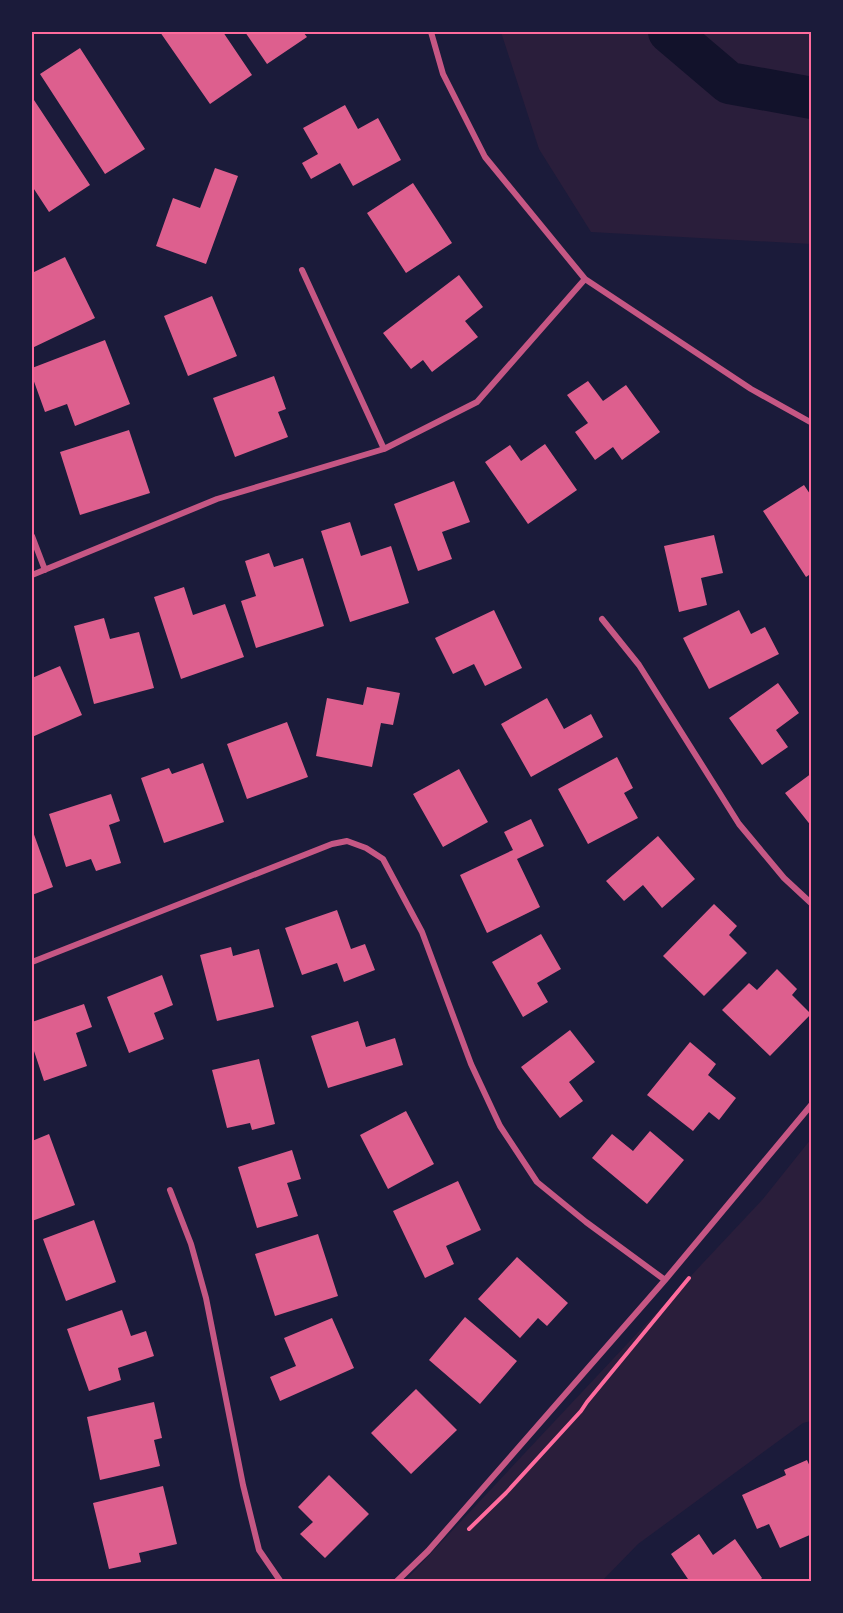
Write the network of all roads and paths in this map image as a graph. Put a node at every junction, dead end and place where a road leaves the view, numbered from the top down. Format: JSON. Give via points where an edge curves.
{"nodes":[{"id":1,"x":431,"y":32,"type":"edge"},
{"id":2,"x":302,"y":270,"type":"dead end"},
{"id":3,"x":585,"y":279,"type":"junction"},
{"id":4,"x":812,"y":423,"type":"edge"},
{"id":5,"x":384,"y":448,"type":"junction"},
{"id":6,"x":32,"y":536,"type":"edge"},
{"id":7,"x":45,"y":570,"type":"junction"},
{"id":8,"x":32,"y":575,"type":"edge"},
{"id":9,"x":602,"y":619,"type":"dead end"},
{"id":10,"x":812,"y":904,"type":"edge"},
{"id":11,"x":32,"y":962,"type":"edge"},
{"id":12,"x":812,"y":1104,"type":"edge"},
{"id":13,"x":170,"y":1190,"type":"dead end"},
{"id":14,"x":691,"y":1276,"type":"dead end"},
{"id":15,"x":665,"y":1280,"type":"junction"},
{"id":16,"x":467,"y":1532,"type":"dead end"},
{"id":17,"x":281,"y":1581,"type":"edge"},
{"id":18,"x":396,"y":1581,"type":"edge"}],
"edges":[{"from":1,"to":3,"type":"street","via":[[444,74],[485,157]]},
{"from":2,"to":5,"type":"street"},
{"from":3,"to":4,"type":"street","via":[[751,389]]},
{"from":3,"to":5,"type":"street","via":[[477,402]]},
{"from":5,"to":7,"type":"street","via":[[218,499]]},
{"from":6,"to":7,"type":"street"},
{"from":7,"to":8,"type":"street"},
{"from":9,"to":10,"type":"street","via":[[639,665],[739,824],[784,878]]},
{"from":11,"to":15,"type":"street","via":[[332,844],[346,842],[366,848],[383,859],[422,932],[471,1064],[500,1126],[537,1182]]},
{"from":12,"to":15,"type":"street"},
{"from":13,"to":17,"type":"street","via":[[206,1298],[259,1550]]},
{"from":14,"to":16,"type":"path","via":[[581,1411]]},
{"from":15,"to":18,"type":"street","via":[[428,1551]]}]}
